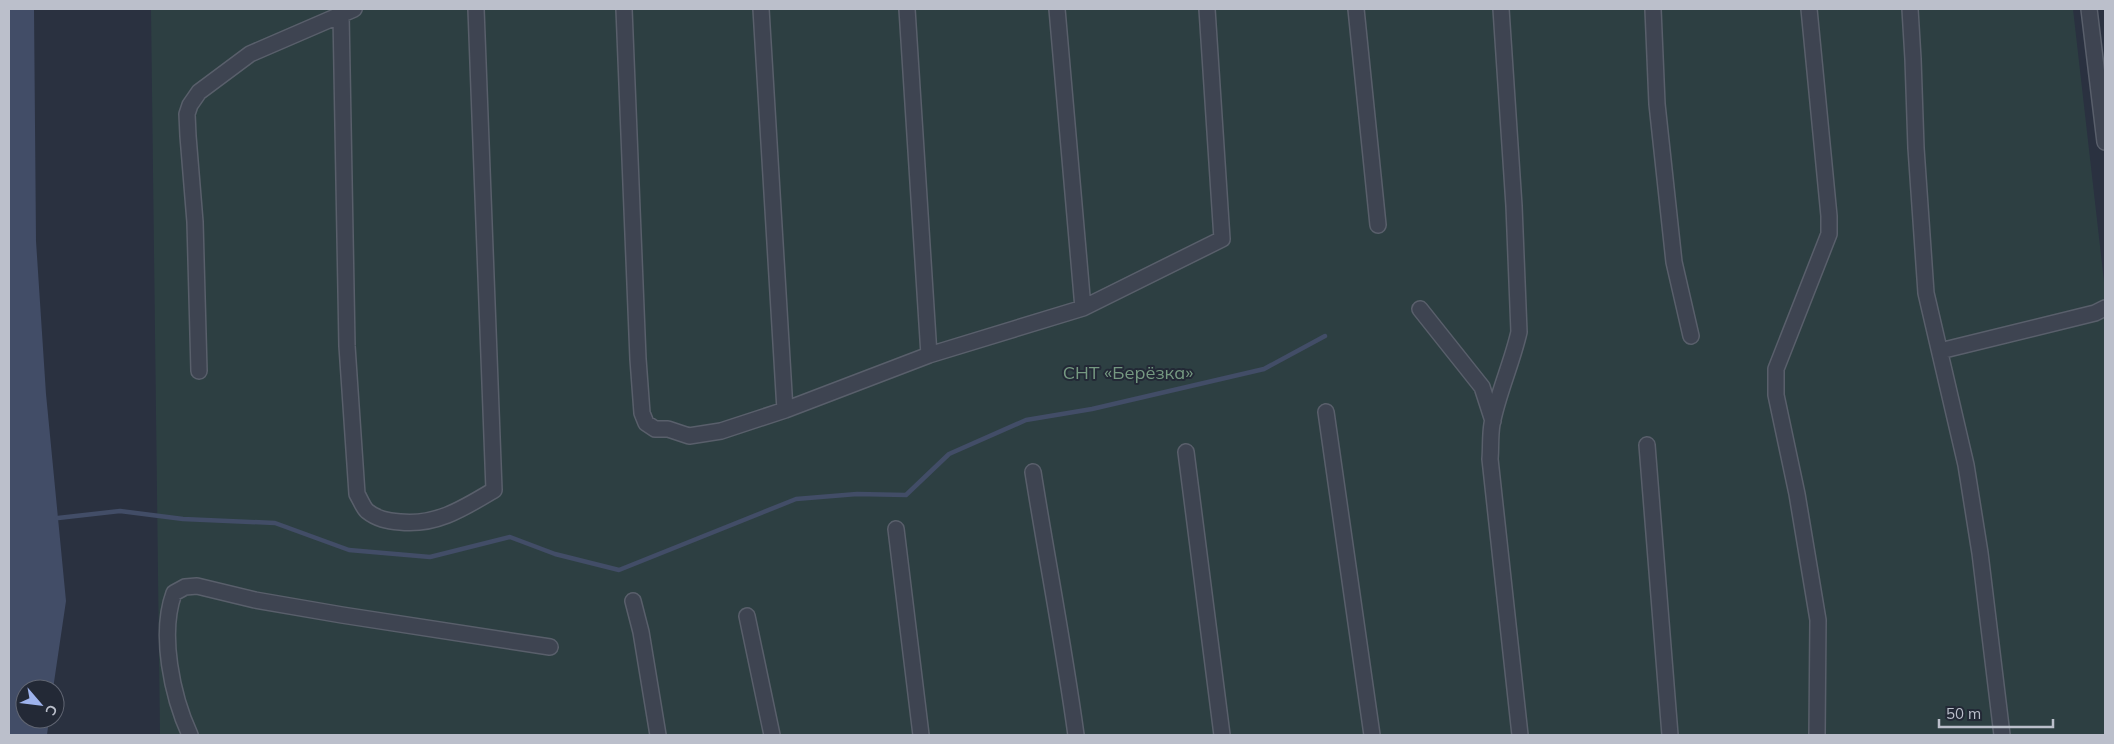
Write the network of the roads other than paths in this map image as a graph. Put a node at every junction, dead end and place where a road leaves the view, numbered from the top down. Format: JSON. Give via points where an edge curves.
{"nodes":[{"id":1,"x":476,"y":9,"type":"edge"},
{"id":2,"x":624,"y":9,"type":"edge"},
{"id":3,"x":761,"y":9,"type":"edge"},
{"id":4,"x":907,"y":9,"type":"edge"},
{"id":5,"x":1057,"y":9,"type":"edge"},
{"id":6,"x":1207,"y":9,"type":"edge"},
{"id":7,"x":1356,"y":9,"type":"edge"},
{"id":8,"x":1501,"y":9,"type":"edge"},
{"id":9,"x":1653,"y":9,"type":"edge"},
{"id":10,"x":1809,"y":9,"type":"edge"},
{"id":11,"x":1910,"y":9,"type":"edge"},
{"id":12,"x":2089,"y":9,"type":"edge"},
{"id":13,"x":347,"y":12,"type":"edge"},
{"id":14,"x":2105,"y":142,"type":"edge"},
{"id":15,"x":1378,"y":225,"type":"dead end"},
{"id":16,"x":1083,"y":308,"type":"junction"},
{"id":17,"x":2105,"y":308,"type":"edge"},
{"id":18,"x":1420,"y":309,"type":"dead end"},
{"id":19,"x":1691,"y":336,"type":"dead end"},
{"id":20,"x":1940,"y":351,"type":"junction"},
{"id":21,"x":929,"y":355,"type":"junction"},
{"id":22,"x":199,"y":372,"type":"dead end"},
{"id":23,"x":785,"y":410,"type":"junction"},
{"id":24,"x":1326,"y":412,"type":"dead end"},
{"id":25,"x":1493,"y":421,"type":"junction"},
{"id":26,"x":1647,"y":446,"type":"dead end"},
{"id":27,"x":1186,"y":452,"type":"dead end"},
{"id":28,"x":1033,"y":472,"type":"dead end"},
{"id":29,"x":896,"y":529,"type":"dead end"},
{"id":30,"x":633,"y":602,"type":"dead end"},
{"id":31,"x":747,"y":616,"type":"dead end"},
{"id":32,"x":550,"y":647,"type":"dead end"},
{"id":33,"x":190,"y":735,"type":"edge"},
{"id":34,"x":658,"y":735,"type":"edge"},
{"id":35,"x":772,"y":735,"type":"edge"},
{"id":36,"x":921,"y":735,"type":"edge"},
{"id":37,"x":1076,"y":735,"type":"edge"},
{"id":38,"x":1222,"y":735,"type":"edge"},
{"id":39,"x":1372,"y":735,"type":"edge"},
{"id":40,"x":1520,"y":735,"type":"edge"},
{"id":41,"x":1670,"y":735,"type":"edge"},
{"id":42,"x":1817,"y":735,"type":"edge"},
{"id":43,"x":2002,"y":735,"type":"edge"}],
"edges":[{"from":1,"to":13,"type":"lane","via":[[494,490],[437,520],[409,523],[383,521],[366,510],[357,494],[347,346]]},
{"from":2,"to":23,"type":"lane","via":[[638,359],[642,413],[646,423],[655,429],[668,429],[689,436],[720,431]]},
{"from":3,"to":23,"type":"lane"},
{"from":4,"to":21,"type":"lane"},
{"from":5,"to":16,"type":"lane"},
{"from":6,"to":16,"type":"lane","via":[[1222,239]]},
{"from":7,"to":15,"type":"lane"},
{"from":8,"to":25,"type":"lane","via":[[1514,206],[1518,332]]},
{"from":9,"to":19,"type":"lane","via":[[1657,104],[1674,262]]},
{"from":10,"to":42,"type":"lane","via":[[1829,216],[1828,234],[1776,369],[1776,395],[1818,620]]},
{"from":11,"to":20,"type":"lane","via":[[1926,293]]},
{"from":12,"to":14,"type":"lane"},
{"from":13,"to":22,"type":"lane","via":[[250,54],[199,92],[190,105],[187,114],[195,222]]},
{"from":16,"to":21,"type":"lane"},
{"from":17,"to":20,"type":"lane","via":[[2096,313]]},
{"from":18,"to":25,"type":"lane","via":[[1482,387]]},
{"from":20,"to":43,"type":"lane","via":[[1966,465]]},
{"from":21,"to":23,"type":"lane"},
{"from":24,"to":39,"type":"lane"},
{"from":25,"to":40,"type":"lane","via":[[1490,459]]},
{"from":26,"to":41,"type":"lane"},
{"from":27,"to":38,"type":"lane"},
{"from":28,"to":37,"type":"lane"},
{"from":29,"to":36,"type":"lane"},
{"from":30,"to":34,"type":"lane"},
{"from":31,"to":35,"type":"lane"},
{"from":32,"to":33,"type":"lane","via":[[255,600],[197,586],[185,587],[174,593],[169,607],[168,640],[173,680]]}]}
